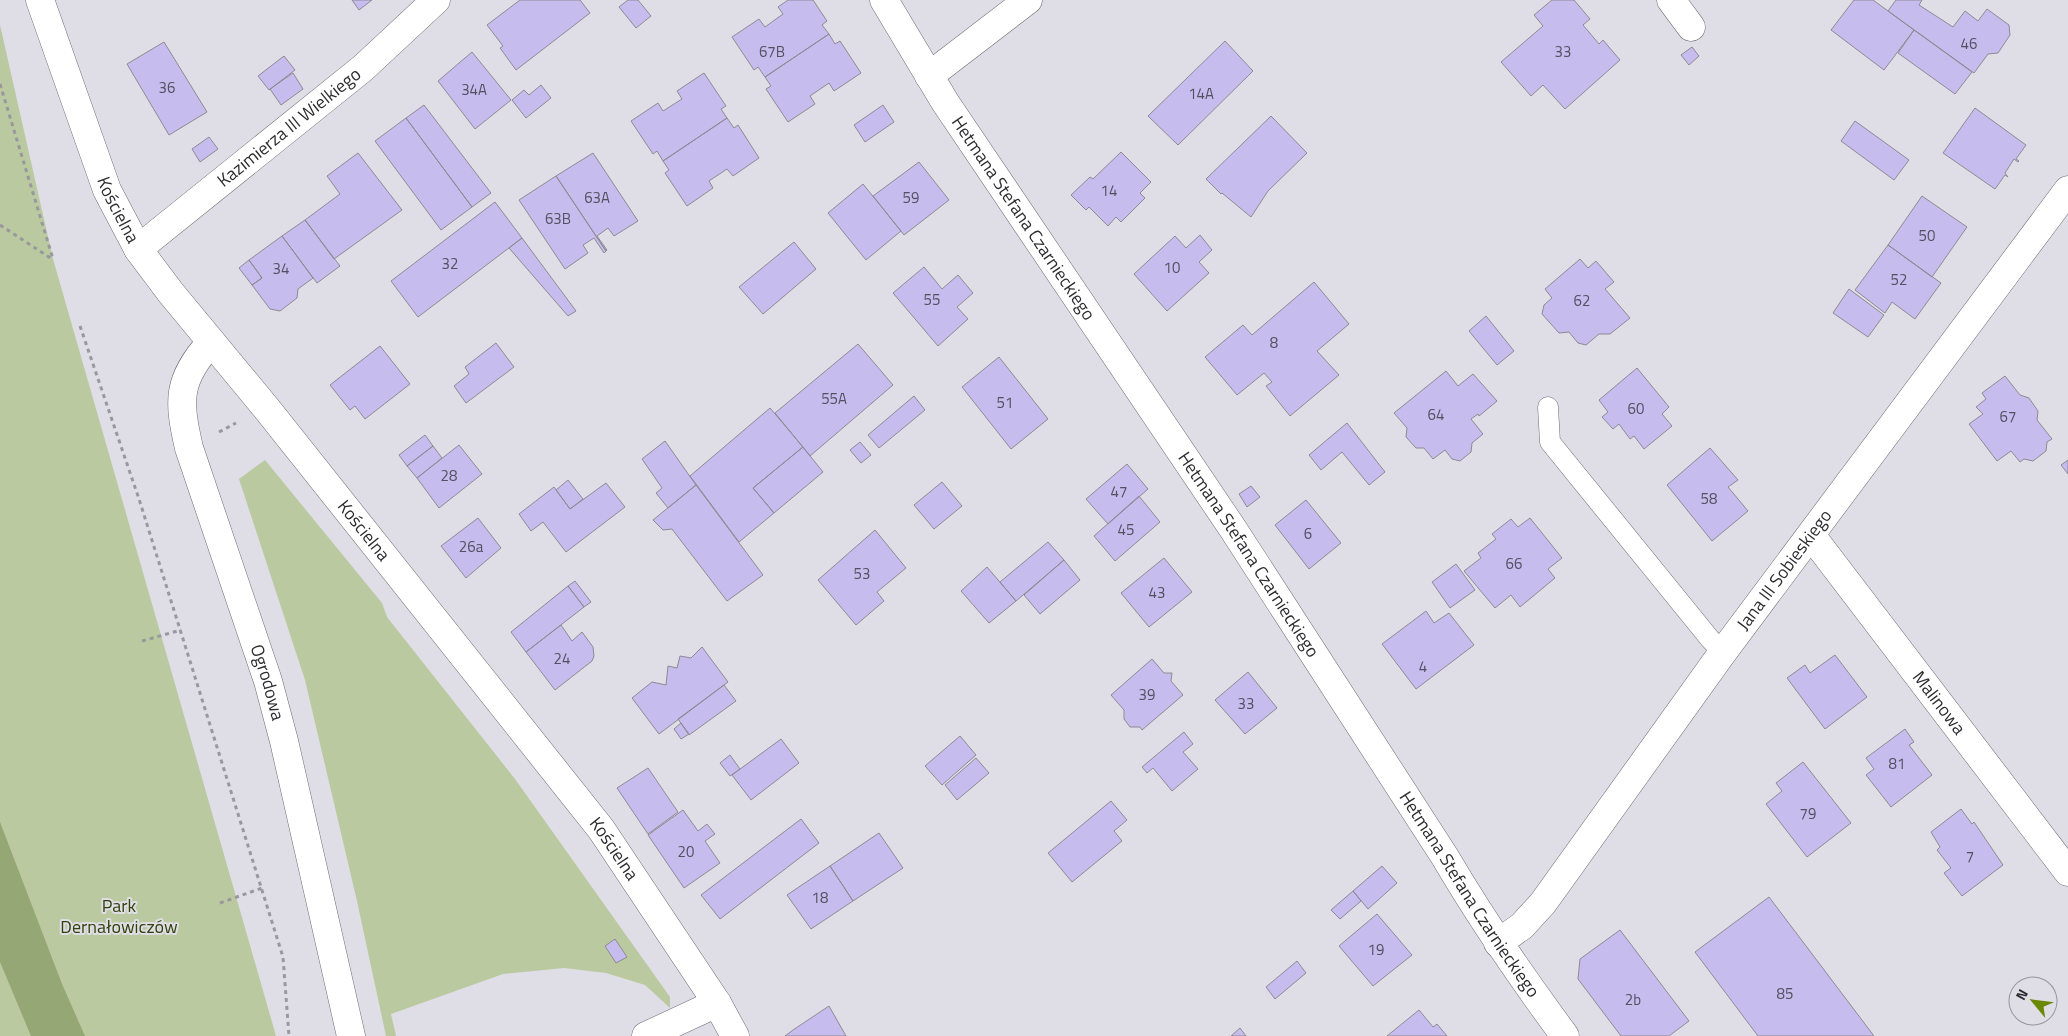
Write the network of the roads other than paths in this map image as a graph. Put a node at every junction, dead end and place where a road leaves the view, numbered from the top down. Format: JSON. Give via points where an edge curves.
{"nodes":[{"id":1,"x":40,"y":0,"type":"edge"},
{"id":2,"x":436,"y":0,"type":"edge"},
{"id":3,"x":884,"y":0,"type":"edge"},
{"id":4,"x":1028,"y":0,"type":"edge"},
{"id":5,"x":1671,"y":0,"type":"edge"},
{"id":6,"x":1691,"y":27,"type":"dead end"},
{"id":7,"x":929,"y":76,"type":"junction"},
{"id":8,"x":2068,"y":190,"type":"edge"},
{"id":9,"x":138,"y":249,"type":"junction"},
{"id":10,"x":210,"y":342,"type":"junction"},
{"id":11,"x":1548,"y":406,"type":"dead end"},
{"id":12,"x":1811,"y":535,"type":"junction"},
{"id":13,"x":1723,"y":652,"type":"junction"},
{"id":14,"x":2068,"y":872,"type":"edge"},
{"id":15,"x":1498,"y":943,"type":"junction"},
{"id":16,"x":717,"y":1003,"type":"junction"},
{"id":17,"x":351,"y":1036,"type":"edge"},
{"id":18,"x":646,"y":1036,"type":"edge"},
{"id":19,"x":736,"y":1036,"type":"edge"},
{"id":20,"x":1565,"y":1036,"type":"edge"}],
"edges":[{"from":1,"to":9,"type":"street","name":"Kościelna","via":[[107,190]]},
{"from":2,"to":9,"type":"street","name":"Kazimierza III Wielkiego","via":[[363,68]]},
{"from":3,"to":7,"type":"street","name":"Hetmana Stefana Czarnieckiego"},
{"from":4,"to":7,"type":"street"},
{"from":5,"to":6,"type":"street"},
{"from":7,"to":15,"type":"street","name":"Hetmana Stefana Czarnieckiego","via":[[1233,529]]},
{"from":8,"to":12,"type":"street","name":"Jana III Sobieskiego"},
{"from":9,"to":10,"type":"street","name":"Kościelna"},
{"from":10,"to":16,"type":"street","name":"Kościelna","via":[[267,409],[600,829]]},
{"from":10,"to":17,"type":"street","name":"Ogrodowa","via":[[194,361],[185,382],[181,402],[183,423],[273,698]]},
{"from":11,"to":13,"type":"lane","via":[[1550,442]]},
{"from":12,"to":13,"type":"street","name":"Jana III Sobieskiego"},
{"from":12,"to":14,"type":"street","name":"Malinowa"},
{"from":13,"to":15,"type":"street","name":"Jana III Sobieskiego","via":[[1543,903],[1522,926]]},
{"from":15,"to":20,"type":"street","name":"Hetmana Stefana Czarnieckiego"},
{"from":16,"to":18,"type":"street"},
{"from":16,"to":19,"type":"street","name":"Kościelna"}]}
